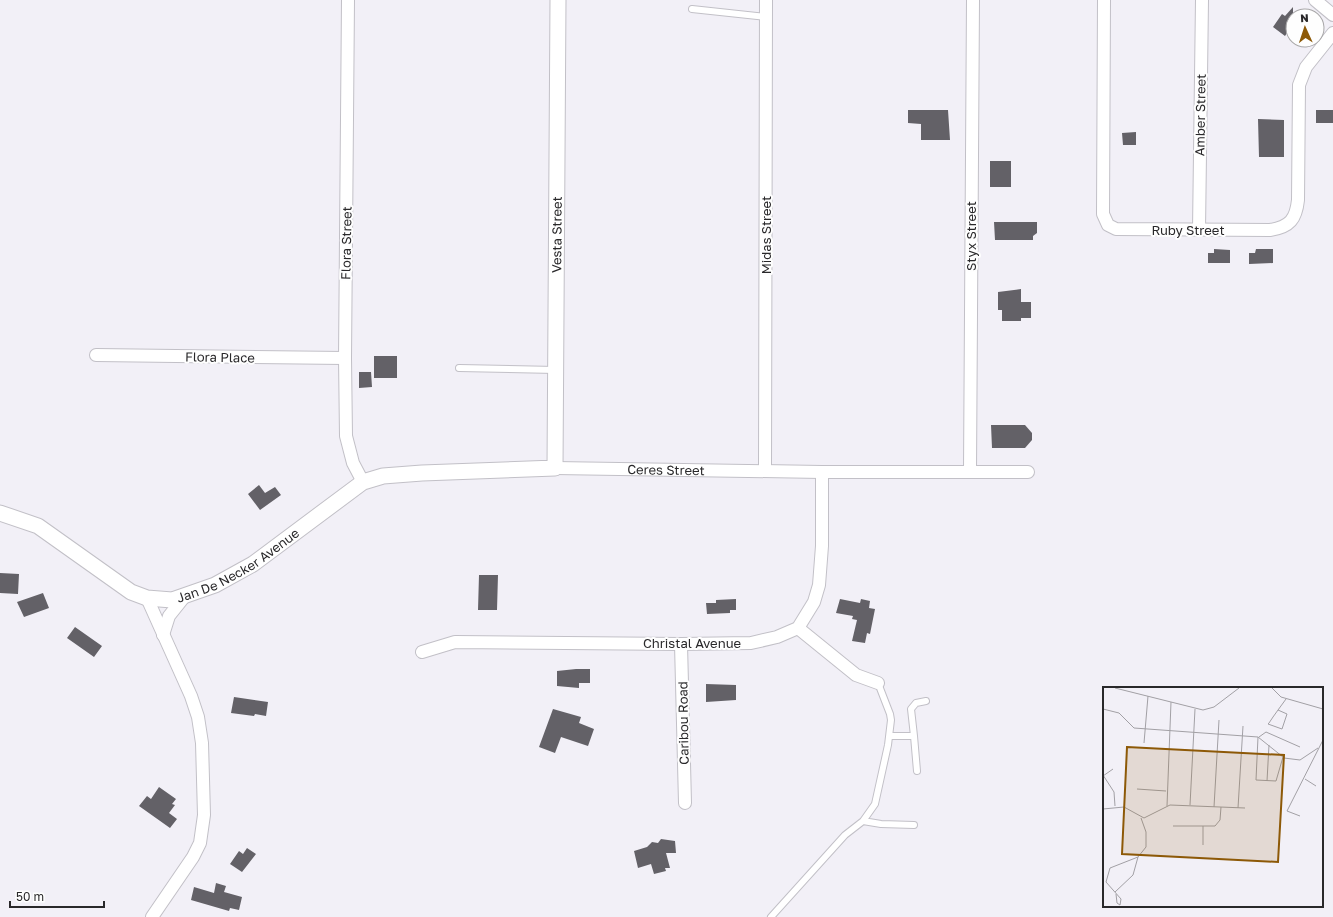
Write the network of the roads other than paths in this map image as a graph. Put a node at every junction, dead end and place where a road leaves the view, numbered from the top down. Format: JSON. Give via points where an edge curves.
{"nodes":[{"id":1,"x":348,"y":0,"type":"edge"},
{"id":2,"x":558,"y":0,"type":"edge"},
{"id":3,"x":766,"y":0,"type":"edge"},
{"id":4,"x":973,"y":0,"type":"edge"},
{"id":5,"x":1104,"y":0,"type":"edge"},
{"id":6,"x":1202,"y":0,"type":"edge"},
{"id":7,"x":1315,"y":0,"type":"edge"},
{"id":8,"x":692,"y":9,"type":"dead end"},
{"id":9,"x":1333,"y":15,"type":"edge"},
{"id":10,"x":766,"y":17,"type":"junction"},
{"id":11,"x":1333,"y":33,"type":"edge"},
{"id":12,"x":1199,"y":230,"type":"junction"},
{"id":13,"x":96,"y":355,"type":"dead end"},
{"id":14,"x":345,"y":358,"type":"junction"},
{"id":15,"x":459,"y":368,"type":"dead end"},
{"id":16,"x":556,"y":370,"type":"junction"},
{"id":17,"x":555,"y":468,"type":"junction"},
{"id":18,"x":765,"y":471,"type":"junction"},
{"id":19,"x":970,"y":471,"type":"junction"},
{"id":20,"x":822,"y":472,"type":"junction"},
{"id":21,"x":1028,"y":472,"type":"dead end"},
{"id":22,"x":363,"y":482,"type":"junction"},
{"id":23,"x":0,"y":512,"type":"edge"},
{"id":24,"x":185,"y":596,"type":"junction"},
{"id":25,"x":147,"y":598,"type":"junction"},
{"id":26,"x":798,"y":628,"type":"junction"},
{"id":27,"x":163,"y":635,"type":"junction"},
{"id":28,"x":681,"y":644,"type":"junction"},
{"id":29,"x":422,"y":652,"type":"dead end"},
{"id":30,"x":878,"y":684,"type":"joint"},
{"id":31,"x":926,"y":701,"type":"dead end"},
{"id":32,"x":890,"y":736,"type":"junction"},
{"id":33,"x":914,"y":736,"type":"junction"},
{"id":34,"x":917,"y":771,"type":"dead end"},
{"id":35,"x":685,"y":803,"type":"dead end"},
{"id":36,"x":863,"y":821,"type":"junction"},
{"id":37,"x":914,"y":826,"type":"dead end"},
{"id":38,"x":152,"y":917,"type":"edge"},
{"id":39,"x":771,"y":917,"type":"edge"}],
"edges":[{"from":1,"to":14,"type":"street","name":"Flora Street"},
{"from":2,"to":16,"type":"street","name":"Vesta Street"},
{"from":3,"to":10,"type":"street","name":"Midas Street"},
{"from":4,"to":19,"type":"street","name":"Styx Street"},
{"from":5,"to":12,"type":"street","name":"Ruby Street","via":[[1105,221],[1116,229]]},
{"from":6,"to":12,"type":"street","name":"Amber Street"},
{"from":7,"to":9,"type":"street"},
{"from":8,"to":10,"type":"lane"},
{"from":10,"to":18,"type":"street","name":"Midas Street"},
{"from":11,"to":12,"type":"street","name":"Ruby Street","via":[[1306,67],[1299,85],[1296,216],[1284,226],[1270,230]]},
{"from":13,"to":14,"type":"street","name":"Flora Place"},
{"from":14,"to":22,"type":"street","name":"Flora Street","via":[[346,436],[353,463]]},
{"from":15,"to":16,"type":"lane"},
{"from":16,"to":17,"type":"street","name":"Vesta Street"},
{"from":17,"to":18,"type":"street","name":"Ceres Street"},
{"from":17,"to":22,"type":"street","name":"Ceres Street","via":[[422,473],[382,476]]},
{"from":18,"to":20,"type":"street","name":"Ceres Street"},
{"from":19,"to":20,"type":"street","name":"Ceres Street"},
{"from":19,"to":21,"type":"street","name":"Ceres Street"},
{"from":20,"to":26,"type":"street","via":[[819,585],[814,602]]},
{"from":22,"to":24,"type":"street","name":"Jan De Necker Avenue","via":[[253,564],[215,585]]},
{"from":23,"to":25,"type":"street","name":"Jan De Necker Avenue","via":[[38,526],[120,585]]},
{"from":24,"to":25,"type":"street","name":"Jan De Necker Avenue","via":[[172,600]]},
{"from":24,"to":27,"type":"street","via":[[169,616]]},
{"from":25,"to":27,"type":"street"},
{"from":26,"to":28,"type":"street","name":"Christal Avenue","via":[[764,641]]},
{"from":26,"to":30,"type":"street","via":[[856,675]]},
{"from":27,"to":38,"type":"street","via":[[198,717],[202,743],[204,816],[200,843],[193,857]]},
{"from":28,"to":29,"type":"street","name":"Christal Avenue","via":[[455,642]]},
{"from":28,"to":35,"type":"street","name":"Caribou Road"},
{"from":30,"to":32,"type":"lane","via":[[890,714]]},
{"from":31,"to":33,"type":"lane","via":[[916,703],[911,709]]},
{"from":32,"to":33,"type":"lane"},
{"from":32,"to":36,"type":"lane","via":[[879,794],[873,809]]},
{"from":33,"to":34,"type":"lane"},
{"from":36,"to":37,"type":"lane"},
{"from":36,"to":39,"type":"lane","via":[[845,835]]}]}
